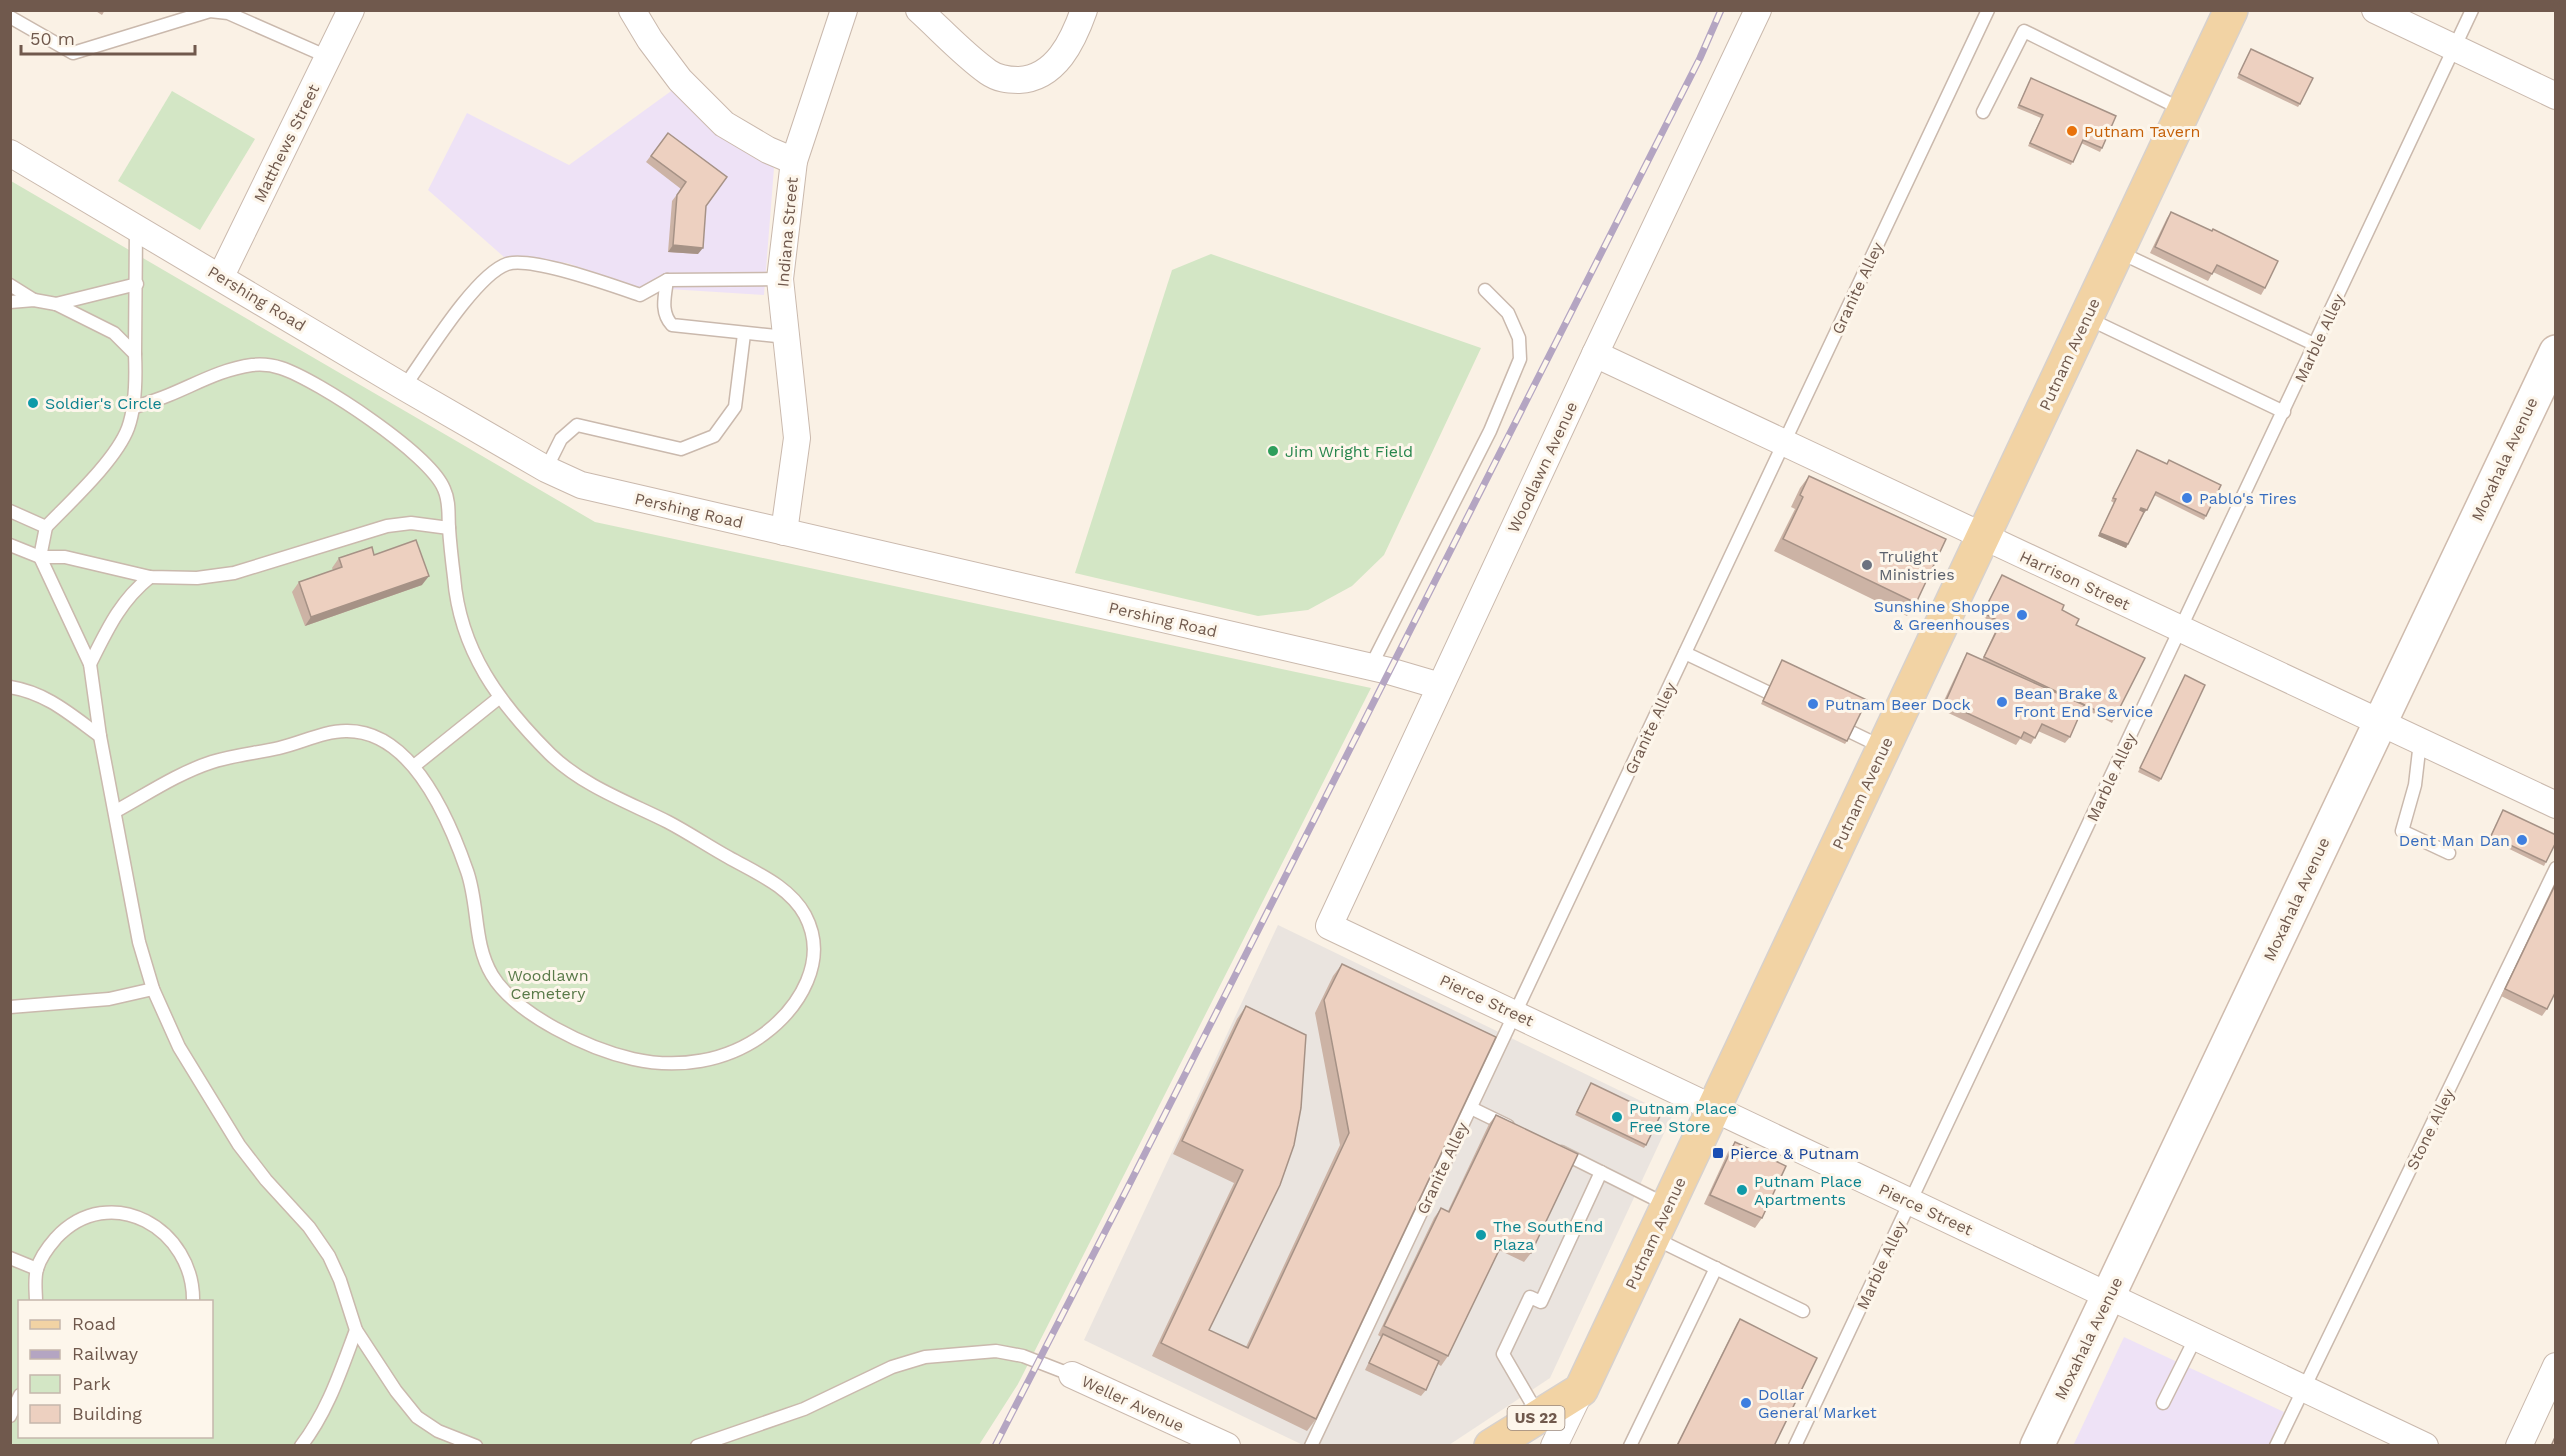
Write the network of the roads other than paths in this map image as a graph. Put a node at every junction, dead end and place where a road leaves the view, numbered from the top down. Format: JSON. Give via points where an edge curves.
{"nodes":[{"id":1,"x":351,"y":10,"type":"edge"},
{"id":2,"x":632,"y":10,"type":"edge"},
{"id":3,"x":844,"y":10,"type":"edge"},
{"id":4,"x":920,"y":10,"type":"edge"},
{"id":5,"x":1084,"y":10,"type":"edge"},
{"id":6,"x":1758,"y":10,"type":"edge"},
{"id":7,"x":1988,"y":10,"type":"edge"},
{"id":8,"x":2231,"y":10,"type":"edge"},
{"id":9,"x":2375,"y":10,"type":"edge"},
{"id":10,"x":2472,"y":10,"type":"edge"},
{"id":11,"x":10,"y":17,"type":"edge"},
{"id":12,"x":2454,"y":48,"type":"junction"},
{"id":13,"x":328,"y":57,"type":"junction"},
{"id":14,"x":2556,"y":96,"type":"edge"},
{"id":15,"x":2184,"y":111,"type":"junction"},
{"id":16,"x":1983,"y":112,"type":"dead end"},
{"id":17,"x":10,"y":153,"type":"edge"},
{"id":18,"x":794,"y":161,"type":"junction"},
{"id":19,"x":136,"y":226,"type":"junction"},
{"id":20,"x":2117,"y":251,"type":"junction"},
{"id":21,"x":221,"y":276,"type":"junction"},
{"id":22,"x":780,"y":279,"type":"junction"},
{"id":23,"x":667,"y":280,"type":"junction"},
{"id":24,"x":137,"y":284,"type":"junction"},
{"id":25,"x":10,"y":285,"type":"edge"},
{"id":26,"x":1485,"y":290,"type":"dead end"},
{"id":27,"x":34,"y":300,"type":"junction"},
{"id":28,"x":10,"y":302,"type":"edge"},
{"id":29,"x":56,"y":304,"type":"junction"},
{"id":30,"x":2086,"y":318,"type":"junction"},
{"id":31,"x":744,"y":334,"type":"junction"},
{"id":32,"x":786,"y":337,"type":"junction"},
{"id":33,"x":2316,"y":345,"type":"junction"},
{"id":34,"x":2556,"y":352,"type":"edge"},
{"id":35,"x":135,"y":354,"type":"junction"},
{"id":36,"x":1595,"y":354,"type":"junction"},
{"id":37,"x":405,"y":387,"type":"junction"},
{"id":38,"x":132,"y":408,"type":"junction"},
{"id":39,"x":2284,"y":412,"type":"junction"},
{"id":40,"x":1784,"y":442,"type":"junction"},
{"id":41,"x":546,"y":469,"type":"junction"},
{"id":42,"x":10,"y":511,"type":"edge"},
{"id":43,"x":46,"y":527,"type":"junction"},
{"id":44,"x":449,"y":528,"type":"junction"},
{"id":45,"x":784,"y":532,"type":"junction"},
{"id":46,"x":1983,"y":537,"type":"junction"},
{"id":47,"x":10,"y":545,"type":"edge"},
{"id":48,"x":40,"y":556,"type":"junction"},
{"id":49,"x":150,"y":577,"type":"junction"},
{"id":50,"x":2181,"y":630,"type":"junction"},
{"id":51,"x":1685,"y":653,"type":"junction"},
{"id":52,"x":90,"y":664,"type":"junction"},
{"id":53,"x":1371,"y":666,"type":"junction"},
{"id":54,"x":1440,"y":686,"type":"junction"},
{"id":55,"x":10,"y":687,"type":"edge"},
{"id":56,"x":1767,"y":692,"type":"edge"},
{"id":57,"x":500,"y":697,"type":"junction"},
{"id":58,"x":2379,"y":722,"type":"junction"},
{"id":59,"x":1851,"y":732,"type":"edge"},
{"id":60,"x":100,"y":736,"type":"junction"},
{"id":61,"x":2421,"y":742,"type":"junction"},
{"id":62,"x":1884,"y":748,"type":"junction"},
{"id":63,"x":414,"y":766,"type":"junction"},
{"id":64,"x":2556,"y":805,"type":"edge"},
{"id":65,"x":116,"y":811,"type":"junction"},
{"id":66,"x":2450,"y":853,"type":"dead end"},
{"id":67,"x":2556,"y":868,"type":"edge"},
{"id":68,"x":1329,"y":926,"type":"joint"},
{"id":69,"x":153,"y":989,"type":"junction"},
{"id":70,"x":10,"y":1007,"type":"edge"},
{"id":71,"x":1516,"y":1013,"type":"junction"},
{"id":72,"x":1714,"y":1107,"type":"junction"},
{"id":73,"x":1471,"y":1108,"type":"junction"},
{"id":74,"x":1521,"y":1132,"type":"edge"},
{"id":75,"x":1551,"y":1148,"type":"edge"},
{"id":76,"x":1601,"y":1172,"type":"junction"},
{"id":77,"x":1911,"y":1201,"type":"junction"},
{"id":78,"x":1668,"y":1205,"type":"junction"},
{"id":79,"x":1653,"y":1238,"type":"junction"},
{"id":80,"x":10,"y":1258,"type":"edge"},
{"id":81,"x":1716,"y":1268,"type":"junction"},
{"id":82,"x":37,"y":1269,"type":"junction"},
{"id":83,"x":2109,"y":1295,"type":"junction"},
{"id":84,"x":36,"y":1300,"type":"edge"},
{"id":85,"x":193,"y":1300,"type":"edge"},
{"id":86,"x":1803,"y":1311,"type":"dead end"},
{"id":87,"x":356,"y":1330,"type":"junction"},
{"id":88,"x":2196,"y":1337,"type":"junction"},
{"id":89,"x":2556,"y":1366,"type":"edge"},
{"id":90,"x":1072,"y":1375,"type":"joint"},
{"id":91,"x":2305,"y":1389,"type":"junction"},
{"id":92,"x":1581,"y":1390,"type":"junction"},
{"id":93,"x":18,"y":1399,"type":"edge"},
{"id":94,"x":2163,"y":1403,"type":"dead end"},
{"id":95,"x":10,"y":1416,"type":"edge"},
{"id":96,"x":1539,"y":1416,"type":"junction"},
{"id":97,"x":722,"y":1441,"type":"edge"},
{"id":98,"x":301,"y":1446,"type":"edge"},
{"id":99,"x":477,"y":1446,"type":"edge"},
{"id":100,"x":697,"y":1446,"type":"edge"},
{"id":101,"x":1227,"y":1446,"type":"edge"},
{"id":102,"x":1311,"y":1446,"type":"edge"},
{"id":103,"x":1491,"y":1446,"type":"edge"},
{"id":104,"x":1554,"y":1446,"type":"edge"},
{"id":105,"x":1630,"y":1446,"type":"edge"},
{"id":106,"x":1795,"y":1446,"type":"edge"},
{"id":107,"x":2037,"y":1446,"type":"edge"},
{"id":108,"x":2276,"y":1446,"type":"edge"},
{"id":109,"x":2425,"y":1446,"type":"edge"},
{"id":110,"x":2519,"y":1446,"type":"edge"}],
"edges":[{"from":1,"to":13,"type":"street","name":"Matthews Street"},
{"from":2,"to":18,"type":"street","via":[[680,80],[724,124]]},
{"from":3,"to":18,"type":"street","name":"Indiana Street"},
{"from":4,"to":5,"type":"street","via":[[989,73],[1006,80],[1044,74],[1057,63]]},
{"from":6,"to":36,"type":"street","name":"Woodlawn Avenue"},
{"from":7,"to":40,"type":"lane","name":"Granite Alley"},
{"from":8,"to":15,"type":"main road","name":"Putnam Avenue","number":"US 22"},
{"from":9,"to":12,"type":"street"},
{"from":10,"to":12,"type":"lane","name":"Marble Alley"},
{"from":11,"to":13,"type":"lane","via":[[73,53],[210,11],[228,13]]},
{"from":12,"to":14,"type":"street"},
{"from":12,"to":33,"type":"lane","name":"Marble Alley"},
{"from":13,"to":21,"type":"street","name":"Matthews Street"},
{"from":15,"to":16,"type":"lane","via":[[2024,32]]},
{"from":15,"to":20,"type":"main road","name":"Putnam Avenue","number":"US 22"},
{"from":17,"to":19,"type":"street","name":"Pershing Road"},
{"from":18,"to":22,"type":"street","name":"Indiana Street"},
{"from":19,"to":21,"type":"street","name":"Pershing Road"},
{"from":19,"to":24,"type":"lane"},
{"from":20,"to":30,"type":"main road","name":"Putnam Avenue","number":"US 22"},
{"from":20,"to":33,"type":"lane"},
{"from":21,"to":37,"type":"street","name":"Pershing Road"},
{"from":22,"to":23,"type":"lane"},
{"from":22,"to":32,"type":"street","name":"Indiana Street"},
{"from":23,"to":31,"type":"lane","via":[[665,318],[672,325]]},
{"from":23,"to":37,"type":"lane","via":[[640,295],[592,278],[540,266],[508,264],[488,276],[464,303]]},
{"from":24,"to":29,"type":"lane"},
{"from":24,"to":35,"type":"lane"},
{"from":25,"to":27,"type":"lane"},
{"from":26,"to":53,"type":"lane","via":[[1508,313],[1520,338],[1520,359],[1490,431]]},
{"from":27,"to":28,"type":"lane"},
{"from":27,"to":29,"type":"lane"},
{"from":29,"to":35,"type":"lane","via":[[114,333]]},
{"from":30,"to":39,"type":"lane"},
{"from":30,"to":46,"type":"main road","name":"Putnam Avenue","number":"US 22"},
{"from":31,"to":32,"type":"lane"},
{"from":31,"to":41,"type":"lane","via":[[735,407],[714,436],[681,449],[577,425],[561,439]]},
{"from":32,"to":45,"type":"street","name":"Indiana Street","via":[[797,438]]},
{"from":33,"to":39,"type":"lane","name":"Marble Alley"},
{"from":34,"to":58,"type":"street","name":"Moxahala Avenue"},
{"from":35,"to":38,"type":"lane"},
{"from":36,"to":40,"type":"street","name":"Harrison Street"},
{"from":36,"to":54,"type":"street","name":"Woodlawn Avenue"},
{"from":37,"to":41,"type":"street","name":"Pershing Road"},
{"from":38,"to":43,"type":"lane","via":[[128,428],[115,450]]},
{"from":38,"to":44,"type":"lane","via":[[217,374],[254,364],[276,366],[326,391],[416,456],[446,491]]},
{"from":39,"to":50,"type":"lane","name":"Marble Alley"},
{"from":40,"to":46,"type":"street","name":"Harrison Street"},
{"from":40,"to":51,"type":"lane","name":"Granite Alley"},
{"from":41,"to":45,"type":"street","name":"Pershing Road","via":[[582,485]]},
{"from":42,"to":43,"type":"lane"},
{"from":43,"to":48,"type":"lane"},
{"from":44,"to":49,"type":"lane","via":[[411,523],[387,526],[234,573],[197,578]]},
{"from":44,"to":57,"type":"lane","via":[[461,623],[482,673]]},
{"from":45,"to":53,"type":"street","name":"Pershing Road"},
{"from":46,"to":50,"type":"street","name":"Harrison Street"},
{"from":46,"to":62,"type":"main road","name":"Putnam Avenue","number":"US 22"},
{"from":47,"to":48,"type":"lane"},
{"from":48,"to":49,"type":"lane","via":[[66,557]]},
{"from":48,"to":52,"type":"lane"},
{"from":49,"to":52,"type":"lane","via":[[118,610]]},
{"from":50,"to":58,"type":"street","name":"Harrison Street"},
{"from":50,"to":77,"type":"lane","name":"Marble Alley"},
{"from":51,"to":56,"type":"lane"},
{"from":51,"to":71,"type":"lane","name":"Granite Alley"},
{"from":52,"to":60,"type":"lane"},
{"from":53,"to":54,"type":"street","name":"Pershing Road"},
{"from":54,"to":68,"type":"street","name":"Woodlawn Avenue"},
{"from":55,"to":60,"type":"lane","via":[[32,691],[62,707]]},
{"from":57,"to":63,"type":"lane"},
{"from":57,"to":63,"type":"lane","via":[[554,758],[578,777],[675,825],[779,886],[803,912],[815,942],[810,974],[791,1009],[760,1037],[722,1056],[675,1065],[652,1063],[598,1047],[525,1010],[500,985],[484,957],[467,871],[440,808]]},
{"from":58,"to":61,"type":"street","name":"Harrison Street"},
{"from":58,"to":83,"type":"street","name":"Moxahala Avenue"},
{"from":59,"to":62,"type":"lane"},
{"from":60,"to":65,"type":"lane"},
{"from":61,"to":64,"type":"street","name":"Harrison Street"},
{"from":61,"to":66,"type":"lane","via":[[2415,785],[2402,831]]},
{"from":62,"to":72,"type":"main road","name":"Putnam Avenue","number":"US 22"},
{"from":63,"to":65,"type":"lane","via":[[396,749],[366,734],[330,733],[212,762]]},
{"from":65,"to":69,"type":"lane","via":[[139,942]]},
{"from":67,"to":91,"type":"lane","name":"Stone Alley"},
{"from":68,"to":71,"type":"street","name":"Pierce Street"},
{"from":69,"to":70,"type":"lane","via":[[109,999]]},
{"from":69,"to":87,"type":"lane","via":[[179,1047],[239,1145],[309,1227],[328,1256]]},
{"from":71,"to":72,"type":"street","name":"Pierce Street"},
{"from":71,"to":73,"type":"lane","name":"Granite Alley"},
{"from":72,"to":77,"type":"street","name":"Pierce Street"},
{"from":72,"to":78,"type":"main road","name":"Putnam Avenue","number":"US 22"},
{"from":73,"to":74,"type":"lane"},
{"from":73,"to":102,"type":"lane","name":"Granite Alley"},
{"from":75,"to":76,"type":"lane"},
{"from":76,"to":78,"type":"lane"},
{"from":76,"to":96,"type":"lane","via":[[1541,1302],[1530,1297],[1503,1354]]},
{"from":77,"to":83,"type":"street","name":"Pierce Street"},
{"from":77,"to":106,"type":"lane","name":"Marble Alley"},
{"from":78,"to":79,"type":"main road","name":"Putnam Avenue","number":"US 22"},
{"from":79,"to":81,"type":"lane"},
{"from":79,"to":92,"type":"main road","name":"Putnam Avenue","number":"US 22"},
{"from":80,"to":82,"type":"lane"},
{"from":81,"to":86,"type":"lane"},
{"from":81,"to":105,"type":"lane"},
{"from":82,"to":84,"type":"lane"},
{"from":82,"to":85,"type":"lane","via":[[49,1246],[75,1222],[114,1211],[135,1215],[154,1224],[180,1253],[188,1269]]},
{"from":83,"to":88,"type":"street","name":"Pierce Street"},
{"from":83,"to":107,"type":"street","name":"Moxahala Avenue"},
{"from":87,"to":98,"type":"lane","via":[[325,1408]]},
{"from":87,"to":99,"type":"lane","via":[[417,1417],[438,1431]]},
{"from":88,"to":91,"type":"street","name":"Pierce Street"},
{"from":88,"to":94,"type":"lane"},
{"from":89,"to":110,"type":"street"},
{"from":90,"to":97,"type":"lane","via":[[1023,1356],[996,1351],[925,1358],[892,1367]]},
{"from":90,"to":101,"type":"street","name":"Weller Avenue"},
{"from":91,"to":108,"type":"lane","name":"Stone Alley"},
{"from":91,"to":109,"type":"street","name":"Pierce Street"},
{"from":92,"to":96,"type":"main road","number":"US 22"},
{"from":92,"to":104,"type":"street","name":"Putnam Avenue"},
{"from":93,"to":95,"type":"lane"},
{"from":96,"to":103,"type":"main road","number":"US 22"},
{"from":97,"to":100,"type":"lane"}]}
